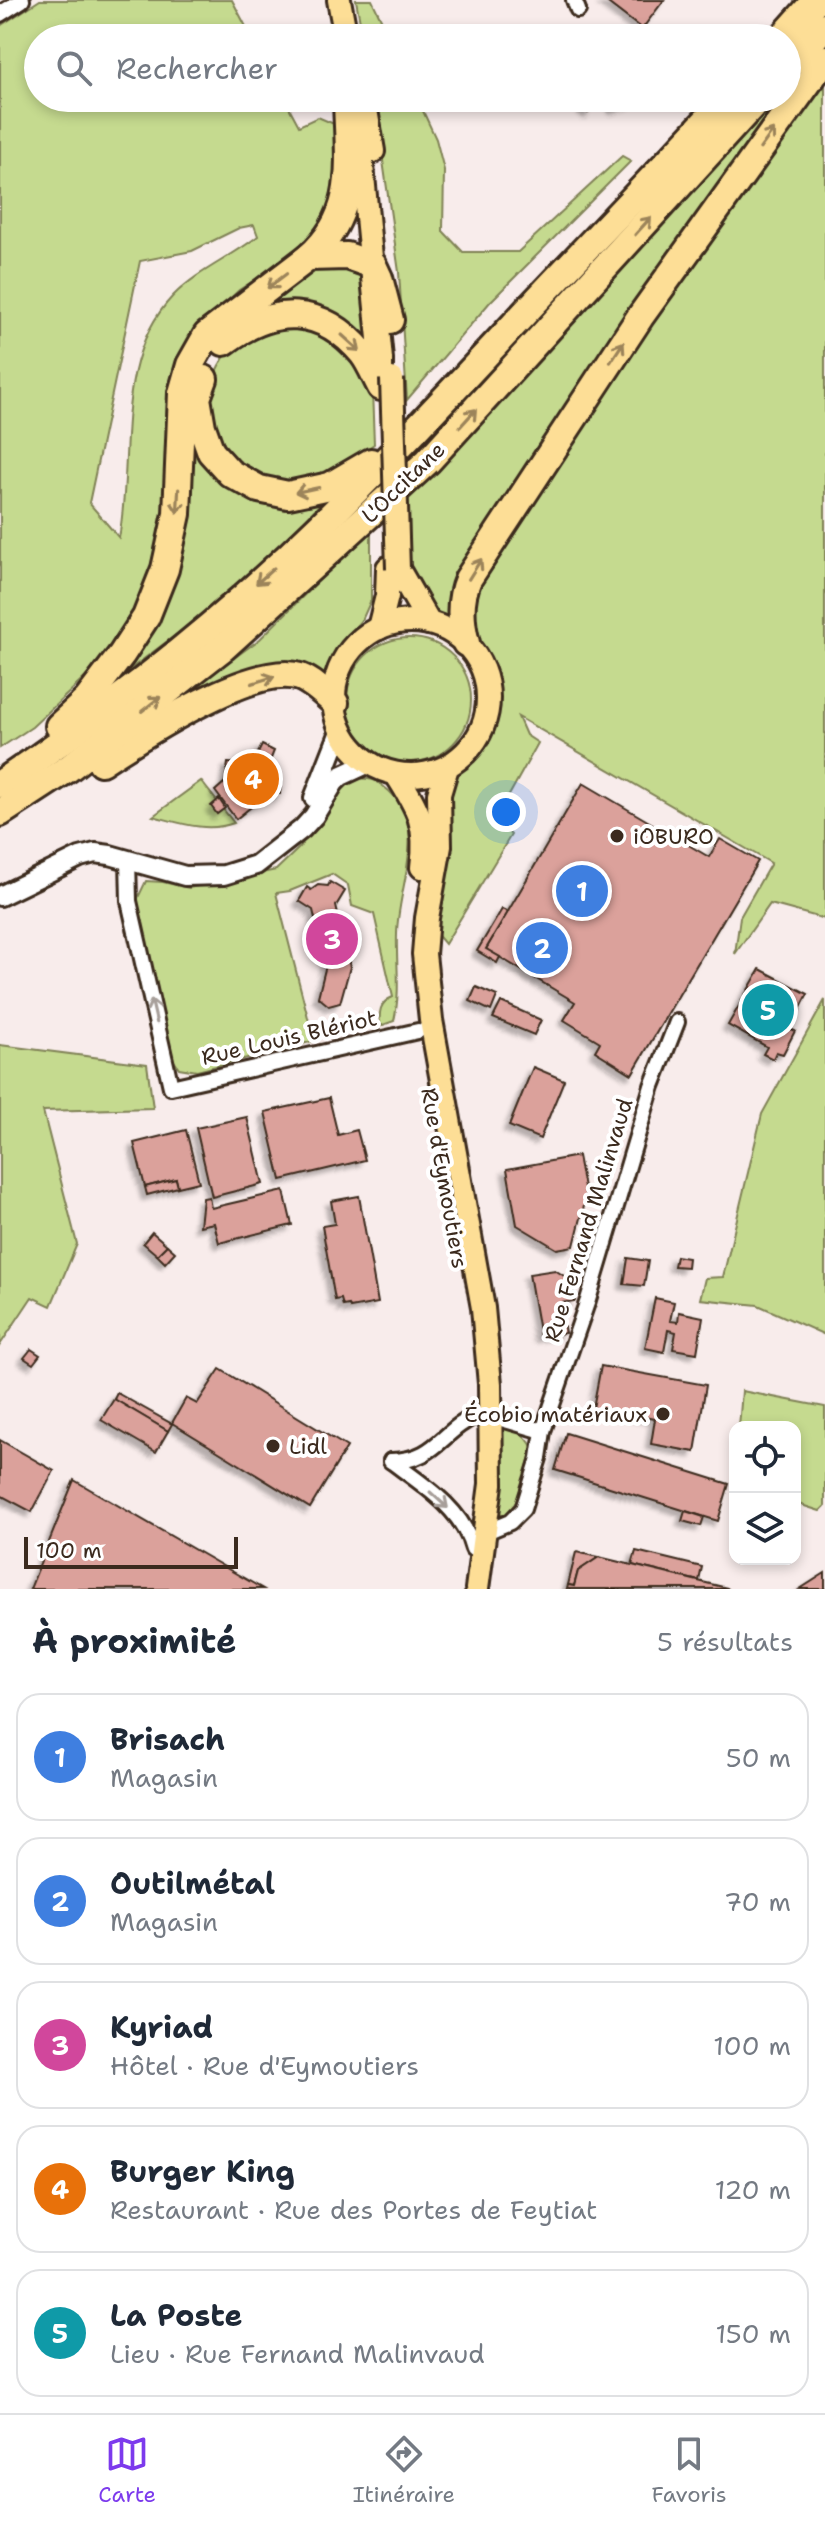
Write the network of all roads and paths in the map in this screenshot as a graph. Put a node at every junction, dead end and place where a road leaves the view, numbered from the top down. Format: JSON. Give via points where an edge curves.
{"nodes":[{"id":1,"x":22,"y":0,"type":"edge"},
{"id":2,"x":339,"y":0,"type":"edge"},
{"id":3,"x":816,"y":0,"type":"edge"},
{"id":4,"x":0,"y":14,"type":"edge"},
{"id":5,"x":343,"y":24,"type":"edge"},
{"id":6,"x":795,"y":24,"type":"edge"},
{"id":7,"x":825,"y":26,"type":"edge"},
{"id":8,"x":801,"y":52,"type":"edge"},
{"id":9,"x":825,"y":59,"type":"edge"},
{"id":10,"x":801,"y":92,"type":"edge"},
{"id":11,"x":348,"y":112,"type":"edge"},
{"id":12,"x":356,"y":112,"type":"edge"},
{"id":13,"x":366,"y":112,"type":"edge"},
{"id":14,"x":714,"y":112,"type":"edge"},
{"id":15,"x":746,"y":112,"type":"edge"},
{"id":16,"x":787,"y":112,"type":"edge"},
{"id":17,"x":309,"y":257,"type":"junction"},
{"id":18,"x":373,"y":265,"type":"junction"},
{"id":19,"x":390,"y":320,"type":"junction"},
{"id":20,"x":387,"y":383,"type":"junction"},
{"id":21,"x":422,"y":424,"type":"junction"},
{"id":22,"x":393,"y":569,"type":"junction"},
{"id":23,"x":429,"y":623,"type":"junction"},
{"id":24,"x":379,"y":628,"type":"junction"},
{"id":25,"x":466,"y":643,"type":"junction"},
{"id":26,"x":335,"y":703,"type":"junction"},
{"id":27,"x":341,"y":729,"type":"junction"},
{"id":28,"x":369,"y":763,"type":"junction"},
{"id":29,"x":447,"y":767,"type":"junction"},
{"id":30,"x":396,"y":774,"type":"junction"},
{"id":31,"x":0,"y":777,"type":"edge"},
{"id":32,"x":7,"y":799,"type":"edge"},
{"id":33,"x":302,"y":829,"type":"junction"},
{"id":34,"x":128,"y":859,"type":"junction"},
{"id":35,"x":0,"y":896,"type":"edge"},
{"id":36,"x":677,"y":1022,"type":"dead end"},
{"id":37,"x":418,"y":1031,"type":"junction"},
{"id":38,"x":485,"y":1415,"type":"junction"},
{"id":39,"x":543,"y":1431,"type":"junction"},
{"id":40,"x":479,"y":1541,"type":"junction"},
{"id":41,"x":466,"y":1589,"type":"edge"},
{"id":42,"x":477,"y":1589,"type":"edge"}],
"edges":[{"from":1,"to":4,"type":"street"},
{"from":2,"to":5,"type":"main road"},
{"from":3,"to":6,"type":"highway"},
{"from":7,"to":8,"type":"highway"},
{"from":10,"to":9,"type":"highway","one_way":true},
{"from":11,"to":17,"type":"highway","via":[[349,188],[335,227]]},
{"from":12,"to":18,"type":"main road"},
{"from":13,"to":19,"type":"main road","via":[[381,201]]},
{"from":14,"to":21,"type":"highway","name":"L'Occitane"},
{"from":32,"to":15,"type":"highway","name":"L'Occitane","one_way":true,"via":[[69,768],[224,647],[428,461]]},
{"from":25,"to":16,"type":"highway","one_way":true,"via":[[461,610],[468,579],[640,317]]},
{"from":17,"to":18,"type":"highway","via":[[347,256]]},
{"from":17,"to":31,"type":"highway","one_way":true,"via":[[207,335],[182,393],[177,514],[165,569],[146,617],[87,700]]},
{"from":18,"to":19,"type":"highway"},
{"from":18,"to":20,"type":"main road"},
{"from":19,"to":20,"type":"main road"},
{"from":21,"to":20,"type":"highway","one_way":true,"via":[[330,486],[288,495],[259,489],[230,473],[211,452],[197,398],[221,344],[266,317],[316,319],[344,335]]},
{"from":20,"to":22,"type":"main road","bridge":true},
{"from":21,"to":32,"type":"highway","name":"L'Occitane","one_way":true,"via":[[320,527],[219,618],[95,717]]},
{"from":22,"to":23,"type":"main road"},
{"from":22,"to":24,"type":"main road"},
{"from":23,"to":24,"type":"main road","via":[[404,621]]},
{"from":23,"to":25,"type":"main road"},
{"from":24,"to":26,"type":"main road","via":[[345,658]]},
{"from":25,"to":29,"type":"main road","via":[[488,686],[488,710],[466,753]]},
{"from":26,"to":27,"type":"main road"},
{"from":32,"to":26,"type":"highway","one_way":true,"via":[[42,799],[203,701],[267,678],[298,677]]},
{"from":27,"to":28,"type":"main road"},
{"from":27,"to":33,"type":"street"},
{"from":28,"to":30,"type":"main road"},
{"from":28,"to":33,"type":"street","via":[[341,776]]},
{"from":29,"to":30,"type":"main road","via":[[422,775]]},
{"from":29,"to":38,"type":"main road","via":[[439,794],[440,846],[425,933],[426,989],[483,1308]]},
{"from":30,"to":37,"type":"main road","name":"Rue d'Eymoutiers","via":[[418,808],[425,843],[410,942]]},
{"from":33,"to":34,"type":"street","via":[[256,865],[224,875],[185,876]]},
{"from":34,"to":35,"type":"street","via":[[95,853],[80,857]]},
{"from":37,"to":34,"type":"street","name":"Rue Louis Blériot","one_way":true,"via":[[171,1087],[129,901]]},
{"from":36,"to":39,"type":"street","name":"Rue Fernand Malinvaud"},
{"from":37,"to":38,"type":"main road","name":"Rue d'Eymoutiers"},
{"from":38,"to":39,"type":"street"},
{"from":38,"to":40,"type":"main road","name":"Rue d'Eymoutiers"},
{"from":38,"to":40,"type":"street","one_way":true,"via":[[463,1421],[424,1455],[391,1461],[444,1503]]},
{"from":39,"to":40,"type":"street","name":"Rue Fernand Malinvaud","via":[[523,1509]]},
{"from":40,"to":41,"type":"main road","name":"Rue d'Eymoutiers"},
{"from":40,"to":42,"type":"main road"}]}
